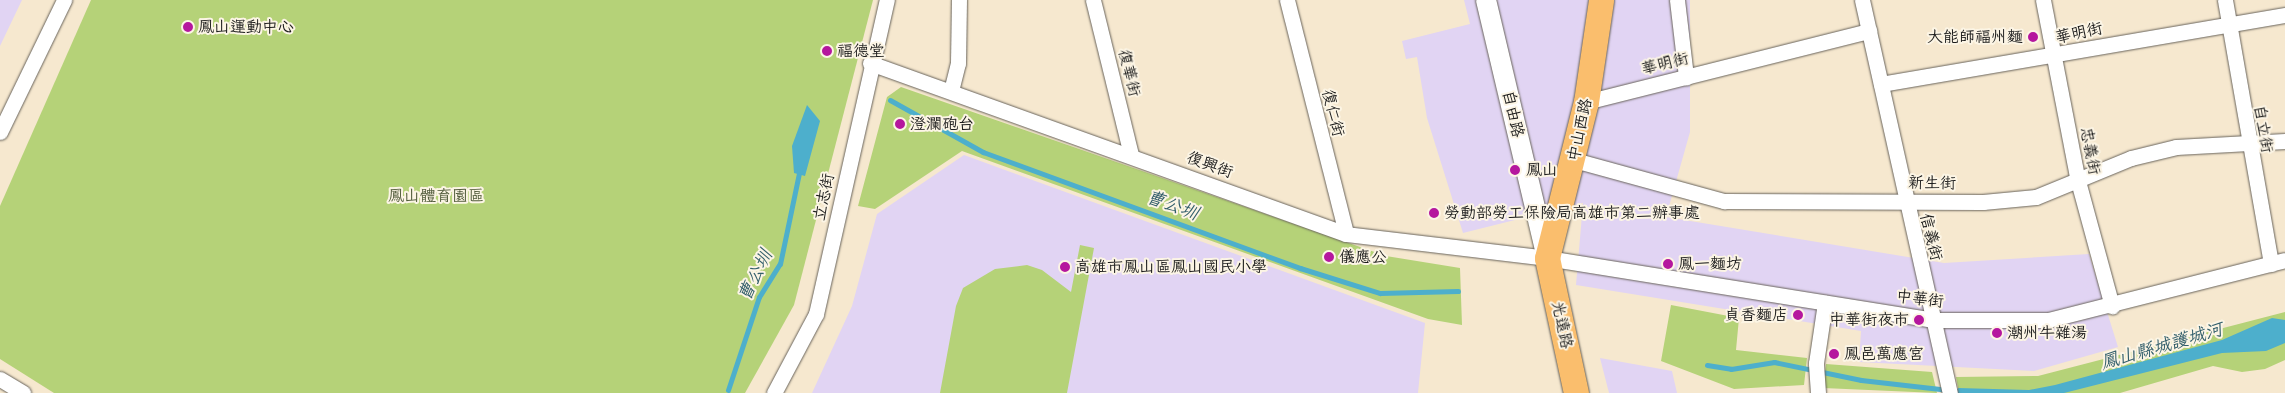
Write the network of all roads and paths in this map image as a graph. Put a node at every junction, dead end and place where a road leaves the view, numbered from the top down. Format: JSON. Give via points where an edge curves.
{"nodes":[{"id":1,"x":64,"y":0,"type":"edge"},
{"id":2,"x":886,"y":0,"type":"edge"},
{"id":3,"x":959,"y":0,"type":"edge"},
{"id":4,"x":1092,"y":0,"type":"edge"},
{"id":5,"x":1287,"y":0,"type":"edge"},
{"id":6,"x":1486,"y":0,"type":"edge"},
{"id":7,"x":1601,"y":0,"type":"edge"},
{"id":8,"x":1677,"y":0,"type":"edge"},
{"id":9,"x":1862,"y":0,"type":"edge"},
{"id":10,"x":2043,"y":0,"type":"edge"},
{"id":11,"x":2224,"y":0,"type":"edge"},
{"id":12,"x":2285,"y":15,"type":"edge"},
{"id":13,"x":2228,"y":24,"type":"junction"},
{"id":14,"x":1869,"y":31,"type":"junction"},
{"id":15,"x":2055,"y":57,"type":"junction"},
{"id":16,"x":870,"y":63,"type":"junction"},
{"id":17,"x":1686,"y":77,"type":"junction"},
{"id":18,"x":1881,"y":84,"type":"junction"},
{"id":19,"x":951,"y":91,"type":"junction"},
{"id":20,"x":1586,"y":102,"type":"junction"},
{"id":21,"x":0,"y":132,"type":"edge"},
{"id":22,"x":2246,"y":140,"type":"junction"},
{"id":23,"x":2285,"y":141,"type":"edge"},
{"id":24,"x":1131,"y":155,"type":"junction"},
{"id":25,"x":1574,"y":160,"type":"junction"},
{"id":26,"x":2078,"y":181,"type":"junction"},
{"id":27,"x":1904,"y":200,"type":"junction"},
{"id":28,"x":1346,"y":234,"type":"junction"},
{"id":29,"x":1547,"y":258,"type":"junction"},
{"id":30,"x":2278,"y":262,"type":"edge"},
{"id":31,"x":1825,"y":302,"type":"junction"},
{"id":32,"x":2112,"y":306,"type":"junction"},
{"id":33,"x":1934,"y":320,"type":"junction"},
{"id":34,"x":0,"y":378,"type":"edge"},
{"id":35,"x":1817,"y":386,"type":"edge"},
{"id":36,"x":1949,"y":388,"type":"edge"},
{"id":37,"x":23,"y":393,"type":"edge"},
{"id":38,"x":774,"y":393,"type":"edge"},
{"id":39,"x":1576,"y":393,"type":"edge"}],
"edges":[{"from":1,"to":21,"type":"street"},
{"from":2,"to":16,"type":"street","name":"立志街"},
{"from":3,"to":19,"type":"street","via":[[958,63]]},
{"from":4,"to":24,"type":"street","name":"復華街"},
{"from":5,"to":28,"type":"street","name":"復仁街"},
{"from":6,"to":29,"type":"street","name":"自由路"},
{"from":7,"to":20,"type":"main road","name":"中山西路"},
{"from":8,"to":17,"type":"street"},
{"from":9,"to":14,"type":"street","name":"信義街"},
{"from":10,"to":15,"type":"street","name":"忠義街"},
{"from":11,"to":13,"type":"street","name":"自立街"},
{"from":12,"to":13,"type":"street","name":"華明街"},
{"from":13,"to":15,"type":"street","name":"華明街"},
{"from":13,"to":22,"type":"street","name":"自立街"},
{"from":14,"to":17,"type":"street","name":"華明街"},
{"from":14,"to":18,"type":"street","name":"信義街"},
{"from":15,"to":18,"type":"street","name":"華明街"},
{"from":15,"to":26,"type":"street","name":"忠義街"},
{"from":16,"to":19,"type":"street","name":"復興街"},
{"from":16,"to":38,"type":"street","name":"立志街","via":[[816,314]]},
{"from":17,"to":20,"type":"street","name":"華明街"},
{"from":18,"to":27,"type":"street","name":"信義街"},
{"from":19,"to":24,"type":"street","name":"復興街"},
{"from":20,"to":25,"type":"main road","name":"中山西路"},
{"from":22,"to":23,"type":"street","name":"新生街"},
{"from":22,"to":26,"type":"street","name":"新生街","via":[[2176,147],[2131,158]]},
{"from":22,"to":30,"type":"street","name":"自立街"},
{"from":24,"to":28,"type":"street","name":"復興街"},
{"from":25,"to":27,"type":"street","name":"新生街","via":[[1724,202]]},
{"from":25,"to":29,"type":"main road","name":"中山西路"},
{"from":26,"to":27,"type":"street","name":"新生街","via":[[2036,197],[1983,202]]},
{"from":26,"to":32,"type":"street","name":"忠義街"},
{"from":27,"to":33,"type":"street","name":"信義街"},
{"from":28,"to":29,"type":"street","name":"復興街"},
{"from":29,"to":31,"type":"street","name":"中華街"},
{"from":29,"to":39,"type":"main road","name":"光遠路"},
{"from":30,"to":32,"type":"street","name":"中華街"},
{"from":31,"to":33,"type":"street","name":"中華街"},
{"from":31,"to":35,"type":"street","via":[[1816,363]]},
{"from":32,"to":33,"type":"street","name":"中華街","via":[[2048,320]]},
{"from":33,"to":36,"type":"street","name":"信義街"},
{"from":34,"to":37,"type":"street"}]}
